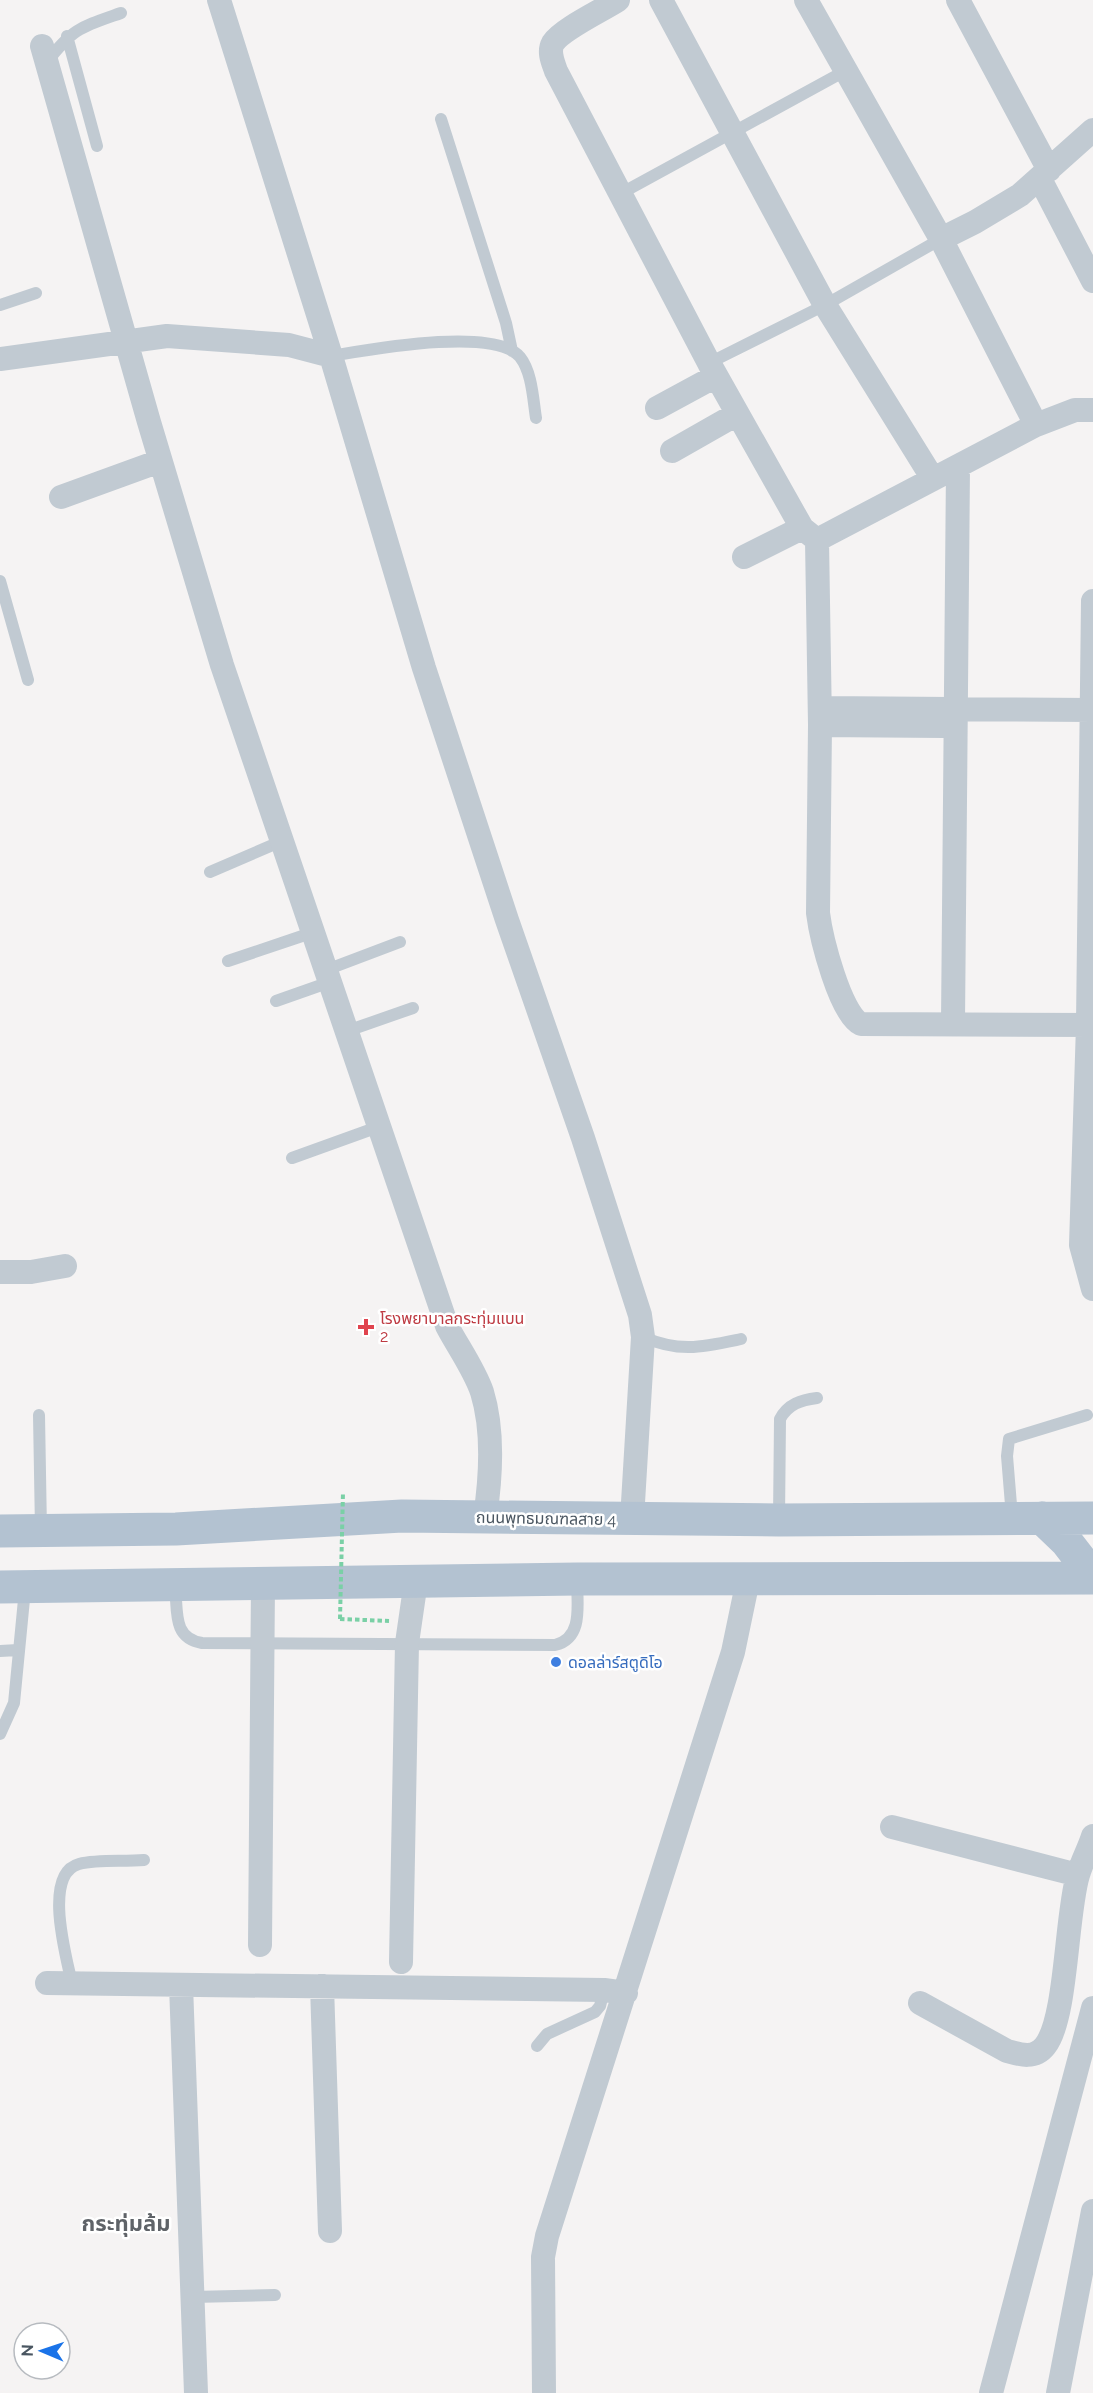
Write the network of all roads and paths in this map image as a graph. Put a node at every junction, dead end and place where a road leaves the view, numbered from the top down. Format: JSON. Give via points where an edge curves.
{"nodes":[{"id":1,"x":219,"y":0,"type":"edge"},
{"id":2,"x":618,"y":0,"type":"edge"},
{"id":3,"x":661,"y":0,"type":"edge"},
{"id":4,"x":806,"y":0,"type":"edge"},
{"id":5,"x":958,"y":0,"type":"edge"},
{"id":6,"x":121,"y":13,"type":"dead end"},
{"id":7,"x":67,"y":36,"type":"junction"},
{"id":8,"x":44,"y":55,"type":"joint"},
{"id":9,"x":845,"y":71,"type":"junction"},
{"id":10,"x":441,"y":119,"type":"dead end"},
{"id":11,"x":1093,"y":130,"type":"edge"},
{"id":12,"x":734,"y":134,"type":"junction"},
{"id":13,"x":97,"y":146,"type":"dead end"},
{"id":14,"x":1045,"y":174,"type":"junction"},
{"id":15,"x":618,"y":195,"type":"junction"},
{"id":16,"x":941,"y":239,"type":"junction"},
{"id":17,"x":1093,"y":281,"type":"edge"},
{"id":18,"x":36,"y":293,"type":"dead end"},
{"id":19,"x":0,"y":305,"type":"edge"},
{"id":20,"x":825,"y":305,"type":"junction"},
{"id":21,"x":126,"y":340,"type":"junction"},
{"id":22,"x":512,"y":351,"type":"junction"},
{"id":23,"x":331,"y":356,"type":"junction"},
{"id":24,"x":0,"y":359,"type":"edge"},
{"id":25,"x":713,"y":370,"type":"junction"},
{"id":26,"x":657,"y":408,"type":"dead end"},
{"id":27,"x":1093,"y":410,"type":"edge"},
{"id":28,"x":737,"y":414,"type":"junction"},
{"id":29,"x":536,"y":418,"type":"dead end"},
{"id":30,"x":1036,"y":425,"type":"junction"},
{"id":31,"x":672,"y":451,"type":"dead end"},
{"id":32,"x":160,"y":461,"type":"junction"},
{"id":33,"x":958,"y":467,"type":"junction"},
{"id":34,"x":933,"y":479,"type":"junction"},
{"id":35,"x":61,"y":497,"type":"dead end"},
{"id":36,"x":810,"y":534,"type":"junction"},
{"id":37,"x":744,"y":557,"type":"dead end"},
{"id":38,"x":0,"y":581,"type":"edge"},
{"id":39,"x":1093,"y":601,"type":"edge"},
{"id":40,"x":28,"y":680,"type":"dead end"},
{"id":41,"x":820,"y":716,"type":"junction"},
{"id":42,"x":955,"y":718,"type":"junction"},
{"id":43,"x":1092,"y":718,"type":"edge"},
{"id":44,"x":282,"y":841,"type":"junction"},
{"id":45,"x":210,"y":873,"type":"dead end"},
{"id":46,"x":314,"y":932,"type":"junction"},
{"id":47,"x":400,"y":942,"type":"dead end"},
{"id":48,"x":228,"y":961,"type":"dead end"},
{"id":49,"x":328,"y":976,"type":"junction"},
{"id":50,"x":276,"y":1001,"type":"dead end"},
{"id":51,"x":413,"y":1008,"type":"dead end"},
{"id":52,"x":953,"y":1023,"type":"junction"},
{"id":53,"x":1091,"y":1025,"type":"edge"},
{"id":54,"x":347,"y":1031,"type":"junction"},
{"id":55,"x":378,"y":1127,"type":"junction"},
{"id":56,"x":292,"y":1158,"type":"dead end"},
{"id":57,"x":65,"y":1266,"type":"dead end"},
{"id":58,"x":0,"y":1272,"type":"edge"},
{"id":59,"x":1093,"y":1289,"type":"edge"},
{"id":60,"x":643,"y":1337,"type":"junction"},
{"id":61,"x":741,"y":1339,"type":"dead end"},
{"id":62,"x":817,"y":1398,"type":"dead end"},
{"id":63,"x":1087,"y":1414,"type":"dead end"},
{"id":64,"x":39,"y":1415,"type":"dead end"},
{"id":65,"x":343,"y":1492,"type":"dead end"},
{"id":66,"x":485,"y":1517,"type":"junction"},
{"id":67,"x":1027,"y":1518,"type":"junction"},
{"id":68,"x":1093,"y":1518,"type":"edge"},
{"id":69,"x":632,"y":1519,"type":"junction"},
{"id":70,"x":779,"y":1520,"type":"junction"},
{"id":71,"x":0,"y":1531,"type":"edge"},
{"id":72,"x":41,"y":1531,"type":"junction"},
{"id":73,"x":1093,"y":1577,"type":"edge"},
{"id":74,"x":577,"y":1579,"type":"junction"},
{"id":75,"x":748,"y":1580,"type":"junction"},
{"id":76,"x":416,"y":1581,"type":"junction"},
{"id":77,"x":263,"y":1583,"type":"junction"},
{"id":78,"x":175,"y":1585,"type":"junction"},
{"id":79,"x":13,"y":1587,"type":"edge"},
{"id":80,"x":409,"y":1633,"type":"junction"},
{"id":81,"x":263,"y":1643,"type":"junction"},
{"id":82,"x":18,"y":1650,"type":"junction"},
{"id":83,"x":0,"y":1651,"type":"edge"},
{"id":84,"x":14,"y":1703,"type":"junction"},
{"id":85,"x":0,"y":1704,"type":"edge"},
{"id":86,"x":0,"y":1734,"type":"edge"},
{"id":87,"x":892,"y":1827,"type":"dead end"},
{"id":88,"x":1093,"y":1836,"type":"edge"},
{"id":89,"x":144,"y":1860,"type":"dead end"},
{"id":90,"x":1078,"y":1875,"type":"junction"},
{"id":91,"x":260,"y":1946,"type":"dead end"},
{"id":92,"x":401,"y":1962,"type":"dead end"},
{"id":93,"x":47,"y":1983,"type":"dead end"},
{"id":94,"x":72,"y":1984,"type":"junction"},
{"id":95,"x":181,"y":1985,"type":"junction"},
{"id":96,"x":322,"y":1986,"type":"junction"},
{"id":97,"x":615,"y":1991,"type":"junction"},
{"id":98,"x":920,"y":2003,"type":"dead end"},
{"id":99,"x":1093,"y":2008,"type":"edge"},
{"id":100,"x":537,"y":2046,"type":"dead end"},
{"id":101,"x":1093,"y":2211,"type":"edge"},
{"id":102,"x":330,"y":2231,"type":"dead end"},
{"id":103,"x":275,"y":2295,"type":"dead end"},
{"id":104,"x":193,"y":2297,"type":"junction"},
{"id":105,"x":196,"y":2393,"type":"edge"},
{"id":106,"x":544,"y":2393,"type":"edge"},
{"id":107,"x":991,"y":2393,"type":"edge"},
{"id":108,"x":1058,"y":2393,"type":"edge"}],
"edges":[{"from":1,"to":23,"type":"street"},
{"from":2,"to":15,"type":"street","via":[[563,34],[553,44],[551,57]]},
{"from":3,"to":12,"type":"street"},
{"from":4,"to":9,"type":"street"},
{"from":5,"to":14,"type":"street"},
{"from":6,"to":7,"type":"lane"},
{"from":7,"to":8,"type":"lane"},
{"from":7,"to":13,"type":"lane"},
{"from":8,"to":21,"type":"street"},
{"from":9,"to":12,"type":"lane"},
{"from":9,"to":16,"type":"street"},
{"from":10,"to":22,"type":"lane"},
{"from":11,"to":14,"type":"street"},
{"from":12,"to":15,"type":"lane"},
{"from":12,"to":20,"type":"street"},
{"from":14,"to":16,"type":"street","via":[[1002,206]]},
{"from":14,"to":17,"type":"street"},
{"from":15,"to":25,"type":"street"},
{"from":16,"to":20,"type":"lane"},
{"from":16,"to":30,"type":"street"},
{"from":18,"to":19,"type":"lane"},
{"from":20,"to":25,"type":"lane"},
{"from":20,"to":34,"type":"street"},
{"from":21,"to":23,"type":"street","via":[[204,337],[289,345]]},
{"from":21,"to":24,"type":"street"},
{"from":21,"to":32,"type":"street"},
{"from":22,"to":23,"type":"lane","via":[[489,344],[418,342]]},
{"from":22,"to":29,"type":"lane","via":[[525,364]]},
{"from":23,"to":60,"type":"street","via":[[424,668],[583,1138],[640,1315]]},
{"from":25,"to":26,"type":"street"},
{"from":25,"to":28,"type":"street"},
{"from":27,"to":30,"type":"street","via":[[1075,410]]},
{"from":28,"to":31,"type":"street"},
{"from":28,"to":36,"type":"street"},
{"from":30,"to":33,"type":"street"},
{"from":32,"to":35,"type":"street"},
{"from":32,"to":44,"type":"street","via":[[222,665]]},
{"from":33,"to":34,"type":"street"},
{"from":33,"to":42,"type":"street"},
{"from":34,"to":36,"type":"street"},
{"from":36,"to":37,"type":"street"},
{"from":36,"to":41,"type":"street"},
{"from":38,"to":40,"type":"lane"},
{"from":39,"to":43,"type":"street"},
{"from":41,"to":42,"type":"street"},
{"from":41,"to":52,"type":"street","via":[[818,913],[820,932],[849,1014],[861,1023]]},
{"from":42,"to":43,"type":"street"},
{"from":42,"to":52,"type":"street"},
{"from":43,"to":53,"type":"street"},
{"from":44,"to":45,"type":"lane"},
{"from":44,"to":46,"type":"street"},
{"from":46,"to":48,"type":"lane"},
{"from":46,"to":49,"type":"street"},
{"from":47,"to":49,"type":"lane"},
{"from":49,"to":50,"type":"lane"},
{"from":49,"to":54,"type":"street"},
{"from":51,"to":54,"type":"lane"},
{"from":52,"to":53,"type":"street"},
{"from":53,"to":59,"type":"street","via":[[1081,1245]]},
{"from":54,"to":55,"type":"street"},
{"from":55,"to":56,"type":"lane"},
{"from":55,"to":66,"type":"street","via":[[447,1326],[482,1392],[489,1443]]},
{"from":57,"to":58,"type":"street"},
{"from":60,"to":61,"type":"lane","via":[[663,1345],[694,1349]]},
{"from":60,"to":69,"type":"street"},
{"from":62,"to":70,"type":"lane","via":[[800,1401],[785,1410],[780,1419]]},
{"from":63,"to":67,"type":"lane","via":[[1009,1439],[1006,1456]]},
{"from":64,"to":72,"type":"lane"},
{"from":65,"to":80,"type":"path","bridge":true,"via":[[340,1619]]},
{"from":66,"to":69,"type":"main road","name":"ถนนพุทธมณฑลสาย 4"},
{"from":66,"to":72,"type":"main road","name":"ถนนพุทธมณฑลสาย 4","via":[[402,1516],[176,1529]]},
{"from":67,"to":68,"type":"main road","name":"ถนนพุทธมณฑลสาย 4"},
{"from":67,"to":70,"type":"main road","name":"ถนนพุทธมณฑลสาย 4"},
{"from":67,"to":73,"type":"main road","via":[[1066,1541]]},
{"from":69,"to":70,"type":"main road","name":"ถนนพุทธมณฑลสาย 4"},
{"from":71,"to":72,"type":"main road","name":"ถนนพุทธมณฑลสาย 4"},
{"from":73,"to":75,"type":"main road"},
{"from":74,"to":75,"type":"main road"},
{"from":74,"to":76,"type":"main road"},
{"from":74,"to":80,"type":"lane","via":[[577,1620],[565,1643]]},
{"from":75,"to":97,"type":"street","via":[[733,1652]]},
{"from":76,"to":77,"type":"main road"},
{"from":76,"to":80,"type":"street"},
{"from":77,"to":78,"type":"main road"},
{"from":77,"to":81,"type":"street"},
{"from":78,"to":79,"type":"main road"},
{"from":78,"to":81,"type":"lane","via":[[180,1632],[189,1641]]},
{"from":79,"to":82,"type":"lane"},
{"from":80,"to":81,"type":"lane"},
{"from":80,"to":92,"type":"street"},
{"from":81,"to":91,"type":"street"},
{"from":82,"to":83,"type":"lane"},
{"from":82,"to":84,"type":"lane"},
{"from":84,"to":85,"type":"lane"},
{"from":84,"to":86,"type":"lane"},
{"from":87,"to":90,"type":"street"},
{"from":88,"to":90,"type":"street"},
{"from":89,"to":94,"type":"lane","via":[[77,1864],[65,1873],[59,1900]]},
{"from":90,"to":98,"type":"street","via":[[1058,2003],[1051,2036],[1044,2048],[1034,2055],[1007,2051]]},
{"from":93,"to":94,"type":"street"},
{"from":94,"to":95,"type":"street"},
{"from":95,"to":96,"type":"street"},
{"from":95,"to":104,"type":"street"},
{"from":96,"to":97,"type":"street"},
{"from":96,"to":102,"type":"street"},
{"from":97,"to":100,"type":"lane","via":[[595,2012],[547,2034]]},
{"from":97,"to":106,"type":"street","via":[[547,2236],[543,2268]]},
{"from":99,"to":107,"type":"street"},
{"from":101,"to":108,"type":"street"},
{"from":103,"to":104,"type":"lane"},
{"from":104,"to":105,"type":"street"}]}
